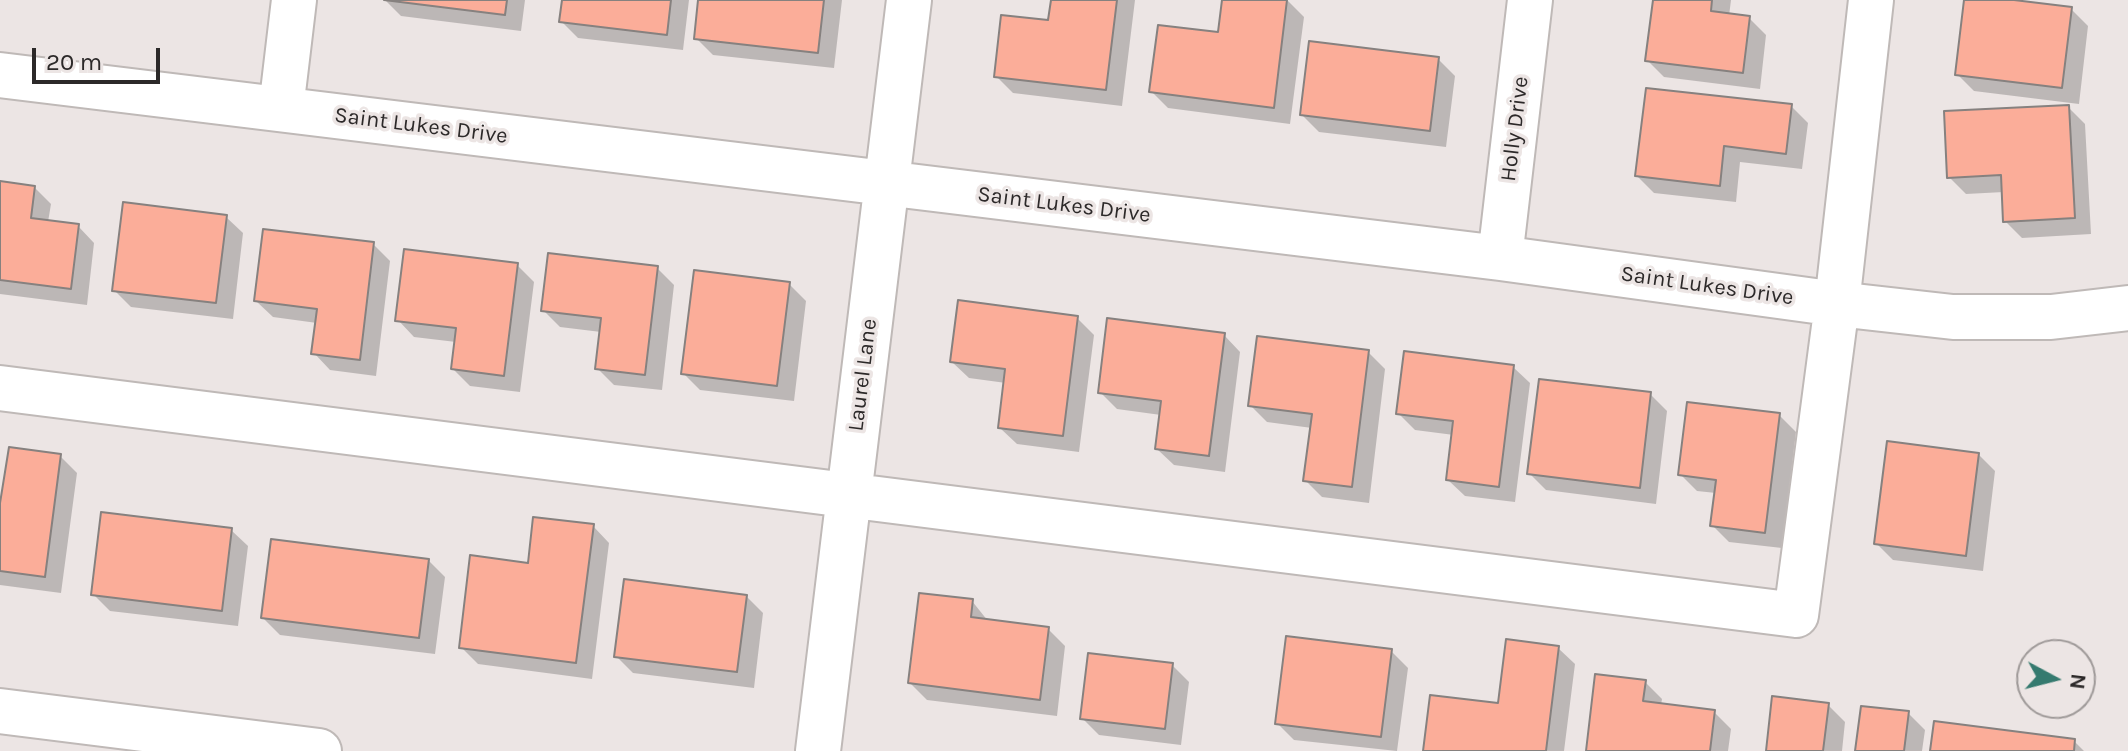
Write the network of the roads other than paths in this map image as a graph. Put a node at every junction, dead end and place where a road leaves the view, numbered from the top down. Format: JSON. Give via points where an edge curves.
{"nodes":[{"id":1,"x":294,"y":0,"type":"edge"},
{"id":2,"x":909,"y":0,"type":"edge"},
{"id":3,"x":1530,"y":0,"type":"edge"},
{"id":4,"x":1871,"y":0,"type":"edge"},
{"id":5,"x":0,"y":75,"type":"edge"},
{"id":6,"x":281,"y":109,"type":"junction"},
{"id":7,"x":886,"y":184,"type":"junction"},
{"id":8,"x":1500,"y":258,"type":"junction"},
{"id":9,"x":1837,"y":304,"type":"junction"},
{"id":10,"x":2128,"y":308,"type":"edge"},
{"id":11,"x":0,"y":388,"type":"edge"},
{"id":12,"x":848,"y":497,"type":"junction"},
{"id":13,"x":0,"y":711,"type":"edge"},
{"id":14,"x":319,"y":751,"type":"edge"},
{"id":15,"x":818,"y":751,"type":"edge"}],
"edges":[{"from":1,"to":6,"type":"street"},
{"from":2,"to":7,"type":"street","name":"Laurel Lane"},
{"from":3,"to":8,"type":"street","name":"Holly Drive"},
{"from":4,"to":9,"type":"street"},
{"from":5,"to":6,"type":"street","name":"Saint Lukes Drive"},
{"from":6,"to":7,"type":"street","name":"Saint Lukes Drive"},
{"from":7,"to":8,"type":"street","name":"Saint Lukes Drive"},
{"from":7,"to":12,"type":"street","name":"Laurel Lane"},
{"from":8,"to":9,"type":"street","name":"Saint Lukes Drive"},
{"from":9,"to":10,"type":"street","name":"Saint Lukes Drive","via":[[1953,317],[2051,317]]},
{"from":9,"to":12,"type":"street","via":[[1796,615]]},
{"from":11,"to":12,"type":"street"},
{"from":12,"to":15,"type":"street","name":"Laurel Lane"},
{"from":13,"to":14,"type":"street"}]}
